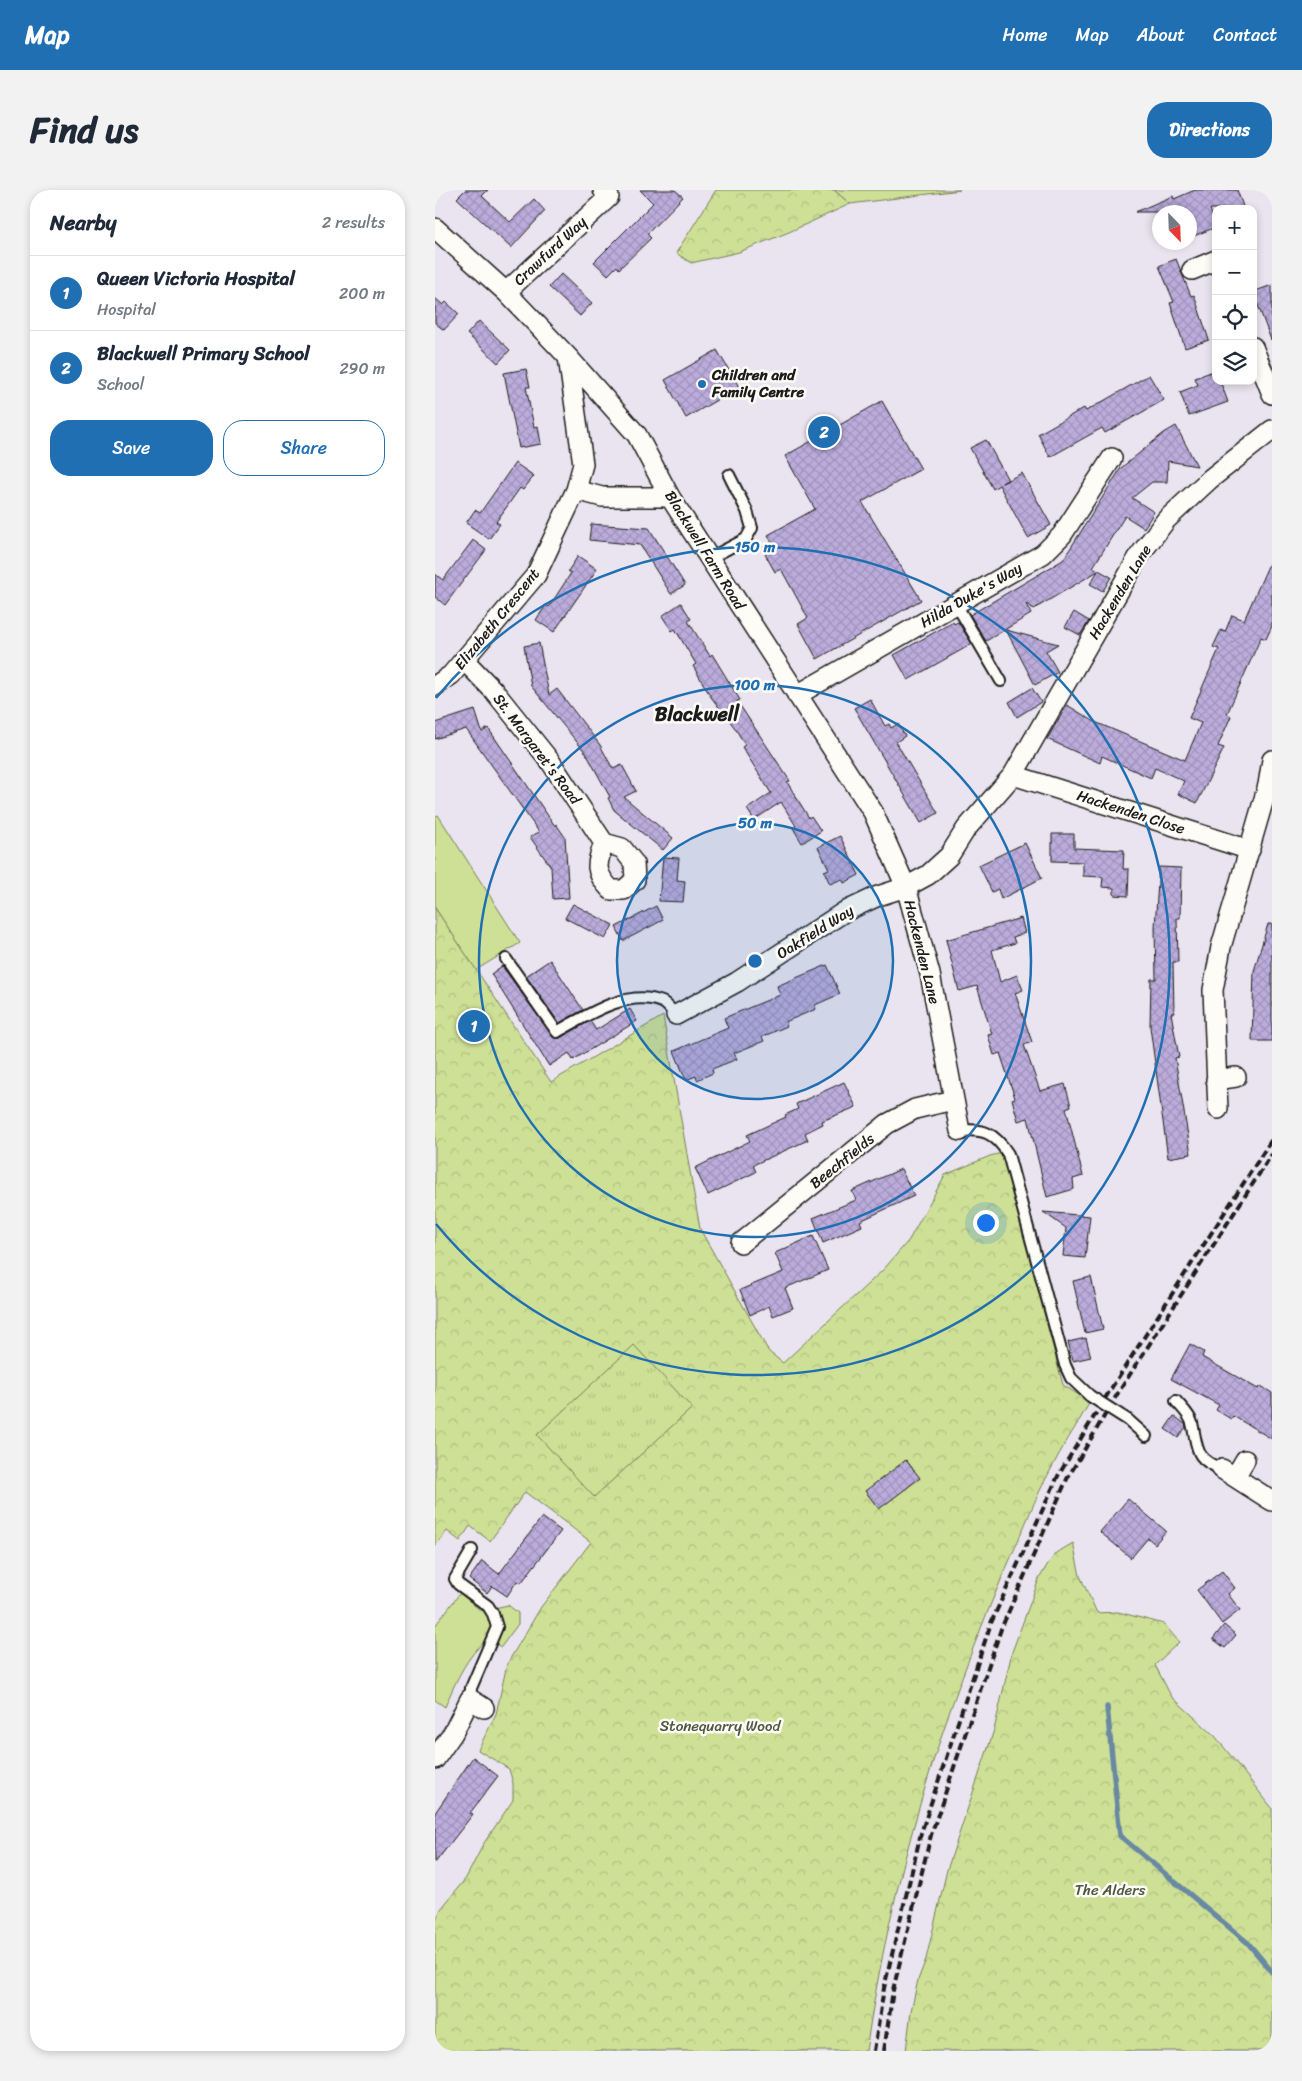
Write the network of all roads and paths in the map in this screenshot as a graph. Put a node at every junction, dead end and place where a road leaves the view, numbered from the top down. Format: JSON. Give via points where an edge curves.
{"nodes":[{"id":1,"x":603,"y":190,"type":"edge"},
{"id":2,"x":435,"y":228,"type":"edge"},
{"id":3,"x":1212,"y":262,"type":"edge"},
{"id":4,"x":1192,"y":270,"type":"dead end"},
{"id":5,"x":506,"y":292,"type":"junction"},
{"id":6,"x":568,"y":357,"type":"junction"},
{"id":7,"x":1257,"y":358,"type":"edge"},
{"id":8,"x":1272,"y":394,"type":"edge"},
{"id":9,"x":1272,"y":430,"type":"edge"},
{"id":10,"x":1112,"y":458,"type":"dead end"},
{"id":11,"x":729,"y":475,"type":"dead end"},
{"id":12,"x":576,"y":490,"type":"junction"},
{"id":13,"x":670,"y":497,"type":"junction"},
{"id":14,"x":710,"y":558,"type":"junction"},
{"id":15,"x":956,"y":604,"type":"junction"},
{"id":16,"x":465,"y":660,"type":"junction"},
{"id":17,"x":1001,"y":681,"type":"dead end"},
{"id":18,"x":435,"y":686,"type":"edge"},
{"id":19,"x":797,"y":695,"type":"junction"},
{"id":20,"x":1272,"y":760,"type":"edge"},
{"id":21,"x":1013,"y":774,"type":"junction"},
{"id":22,"x":604,"y":842,"type":"dead end"},
{"id":23,"x":1250,"y":850,"type":"junction"},
{"id":24,"x":906,"y":887,"type":"junction"},
{"id":25,"x":506,"y":959,"type":"dead end"},
{"id":26,"x":675,"y":1015,"type":"joint"},
{"id":27,"x":1236,"y":1077,"type":"dead end"},
{"id":28,"x":1216,"y":1080,"type":"junction"},
{"id":29,"x":953,"y":1100,"type":"junction"},
{"id":30,"x":1218,"y":1109,"type":"dead end"},
{"id":31,"x":960,"y":1131,"type":"joint"},
{"id":32,"x":741,"y":1243,"type":"dead end"},
{"id":33,"x":1176,"y":1401,"type":"dead end"},
{"id":34,"x":1146,"y":1436,"type":"dead end"},
{"id":35,"x":1245,"y":1460,"type":"dead end"},
{"id":36,"x":1229,"y":1473,"type":"junction"},
{"id":37,"x":1272,"y":1501,"type":"edge"},
{"id":38,"x":472,"y":1550,"type":"dead end"},
{"id":39,"x":477,"y":1704,"type":"joint"},
{"id":40,"x":435,"y":1759,"type":"edge"}],
"edges":[{"from":1,"to":5,"type":"street","name":"Crawfurd Way","via":[[609,197]]},
{"from":2,"to":5,"type":"street","name":"Blackwell Farm Road"},
{"from":3,"to":4,"type":"street"},
{"from":5,"to":6,"type":"street","name":"Blackwell Farm Road"},
{"from":6,"to":12,"type":"street","name":"Elizabeth Crescent","via":[[583,464]]},
{"from":6,"to":13,"type":"street","name":"Blackwell Farm Road","via":[[637,436]]},
{"from":7,"to":8,"type":"street"},
{"from":9,"to":21,"type":"street","name":"Hackenden Lane","via":[[1210,479],[1166,520],[1139,556]]},
{"from":10,"to":15,"type":"street","name":"Hilda Duke's Way","via":[[1062,536],[1043,554]]},
{"from":11,"to":14,"type":"lane","via":[[752,528],[745,539]]},
{"from":12,"to":13,"type":"street","via":[[602,497]]},
{"from":12,"to":16,"type":"street","name":"Elizabeth Crescent","via":[[536,575]]},
{"from":13,"to":14,"type":"street","name":"Blackwell Farm Road"},
{"from":14,"to":19,"type":"street","name":"Blackwell Farm Road"},
{"from":15,"to":17,"type":"lane"},
{"from":15,"to":19,"type":"street","name":"Hilda Duke's Way"},
{"from":16,"to":18,"type":"street","name":"Elizabeth Crescent"},
{"from":16,"to":22,"type":"street","name":"St. Margaret's Road","via":[[550,762]]},
{"from":19,"to":24,"type":"street","name":"Blackwell Farm Road","via":[[873,812]]},
{"from":20,"to":23,"type":"street"},
{"from":21,"to":23,"type":"street","name":"Hackenden Close"},
{"from":21,"to":24,"type":"street","name":"Hackenden Lane","via":[[966,829],[949,856],[928,875]]},
{"from":23,"to":28,"type":"street","via":[[1221,946],[1213,990]]},
{"from":24,"to":26,"type":"street","name":"Oakfield Way","via":[[877,896],[845,912],[737,982]]},
{"from":24,"to":29,"type":"street","name":"Hackenden Lane","via":[[929,974]]},
{"from":25,"to":26,"type":"lane","via":[[557,1032],[609,1004],[646,998],[664,1002]]},
{"from":27,"to":28,"type":"street"},
{"from":28,"to":30,"type":"street"},
{"from":29,"to":31,"type":"street","name":"Hackenden Lane"},
{"from":29,"to":32,"type":"street","name":"Beechfields","via":[[915,1109],[887,1124]]},
{"from":31,"to":34,"type":"lane","name":"Hackenden Lane","bridge":true,"via":[[987,1131],[1000,1142],[1007,1154],[1071,1378],[1090,1396],[1128,1420]]},
{"from":33,"to":36,"type":"lane","via":[[1192,1421],[1197,1452],[1211,1465]]},
{"from":35,"to":36,"type":"street"},
{"from":36,"to":37,"type":"street"},
{"from":38,"to":39,"type":"lane","via":[[455,1579],[488,1606],[497,1628],[471,1688]]},
{"from":39,"to":40,"type":"street"}]}
